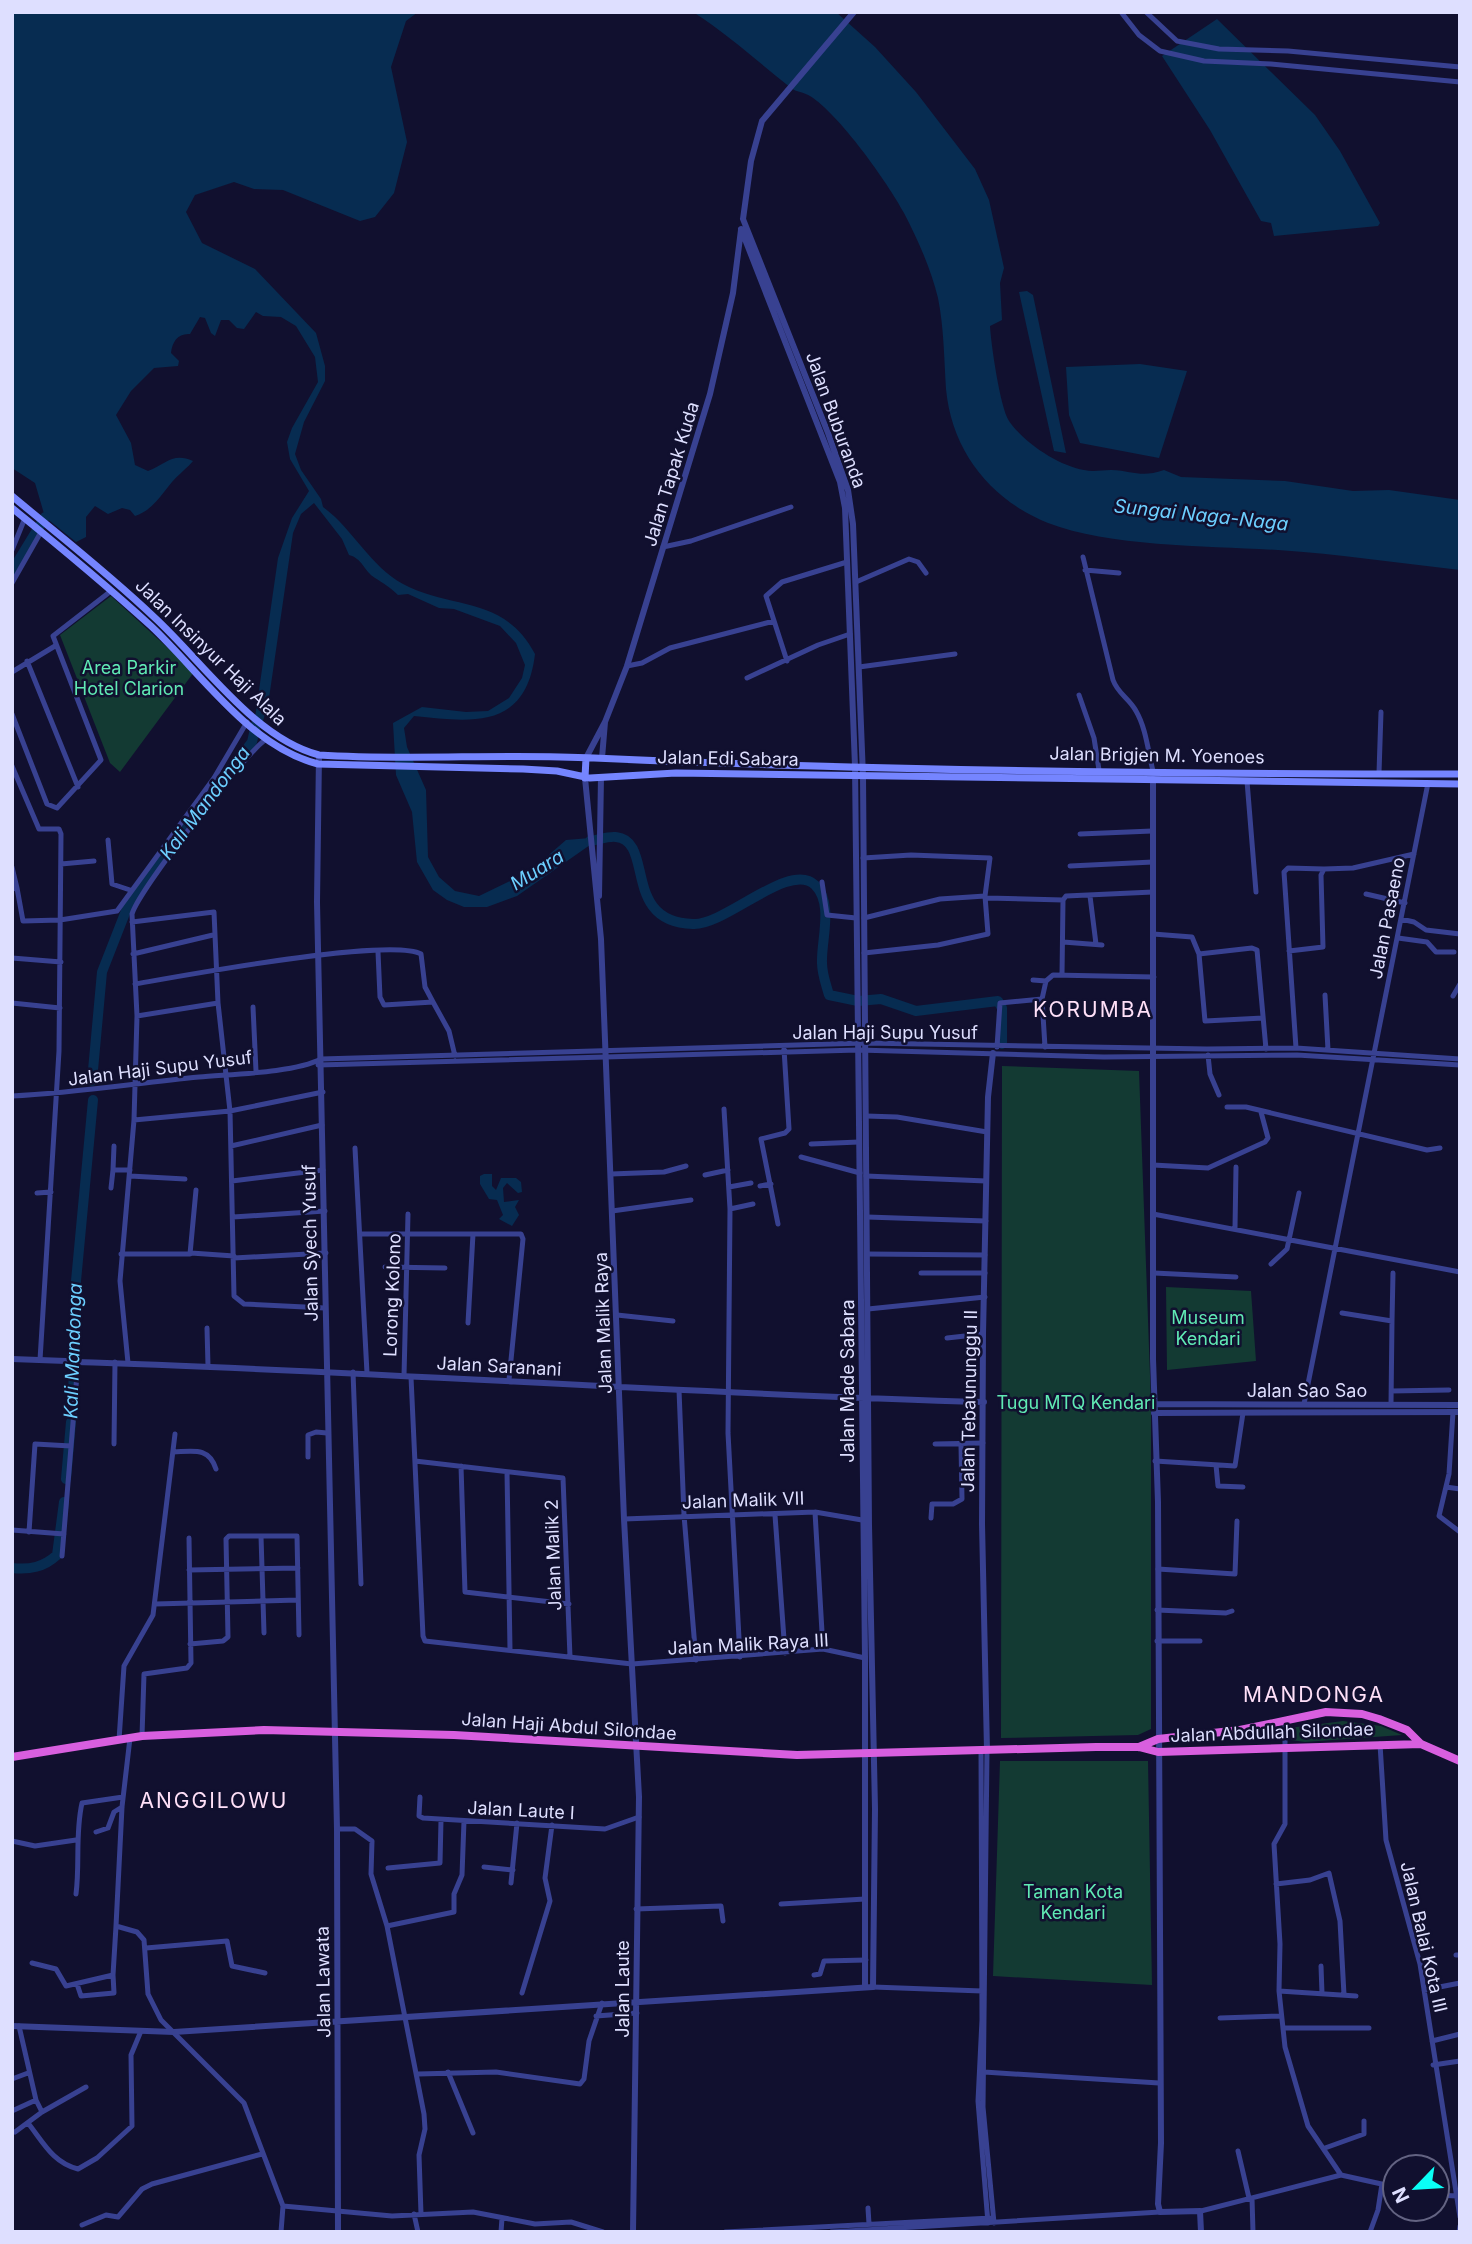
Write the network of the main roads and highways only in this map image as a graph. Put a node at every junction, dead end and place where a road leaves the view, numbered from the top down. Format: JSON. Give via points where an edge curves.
{"nodes":[{"id":1,"x":12,"y":496,"type":"edge"},
{"id":2,"x":12,"y":508,"type":"edge"},
{"id":3,"x":29,"y":518,"type":"junction"},
{"id":4,"x":42,"y":529,"type":"junction"},
{"id":5,"x":248,"y":720,"type":"junction"},
{"id":6,"x":586,"y":758,"type":"junction"},
{"id":7,"x":606,"y":759,"type":"junction"},
{"id":8,"x":426,"y":762,"type":"junction"},
{"id":9,"x":859,"y":766,"type":"joint"},
{"id":10,"x":1313,"y":772,"type":"junction"},
{"id":11,"x":1460,"y":774,"type":"edge"},
{"id":12,"x":1153,"y":775,"type":"junction"},
{"id":13,"x":610,"y":776,"type":"junction"},
{"id":14,"x":859,"y":776,"type":"joint"},
{"id":15,"x":601,"y":777,"type":"junction"},
{"id":16,"x":584,"y":778,"type":"junction"},
{"id":17,"x":1312,"y":782,"type":"junction"},
{"id":18,"x":1460,"y":784,"type":"edge"},
{"id":19,"x":1407,"y":1730,"type":"junction"},
{"id":20,"x":1420,"y":1744,"type":"junction"},
{"id":21,"x":1402,"y":1745,"type":"junction"},
{"id":22,"x":1139,"y":1747,"type":"junction"},
{"id":23,"x":1126,"y":1748,"type":"joint"},
{"id":24,"x":12,"y":1757,"type":"edge"},
{"id":25,"x":1460,"y":1761,"type":"edge"}],
"edges":[{"from":1,"to":3,"type":"main road","name":"Jalan Insinyur Haji Alala"},
{"from":2,"to":3,"type":"main road","name":"Jalan Insinyur Haji Alala"},
{"from":3,"to":4,"type":"main road","name":"Jalan Insinyur Haji Alala"},
{"from":4,"to":5,"type":"main road","name":"Jalan Insinyur Haji Alala"},
{"from":4,"to":5,"type":"main road","name":"Jalan Insinyur Haji Alala","via":[[156,618]]},
{"from":5,"to":8,"type":"main road","name":"Jalan Insinyur Haji Alala","via":[[319,755]]},
{"from":5,"to":8,"type":"main road","name":"Jalan Insinyur Haji Alala","via":[[265,740],[289,756],[318,764]]},
{"from":6,"to":7,"type":"main road","name":"Jalan Edi Sabara"},
{"from":6,"to":8,"type":"main road","name":"Jalan Insinyur Haji Alala"},
{"from":6,"to":16,"type":"main road"},
{"from":7,"to":9,"type":"main road","name":"Jalan Edi Sabara"},
{"from":7,"to":13,"type":"main road"},
{"from":7,"to":15,"type":"main road"},
{"from":8,"to":16,"type":"main road","name":"Jalan Insinyur Haji Alala","via":[[557,771]]},
{"from":9,"to":12,"type":"main road","name":"Jalan Brigjen M. Yoenoes"},
{"from":10,"to":11,"type":"main road","name":"Jalan Brigjen M. Yoenoes"},
{"from":10,"to":12,"type":"main road","name":"Jalan Brigjen M. Yoenoes"},
{"from":10,"to":17,"type":"main road"},
{"from":12,"to":14,"type":"main road","name":"Jalan Brigjen M. Yoenoes"},
{"from":12,"to":17,"type":"main road","name":"Jalan Brigjen M. Yoenoes"},
{"from":13,"to":14,"type":"main road","name":"Jalan Edi Sabara"},
{"from":13,"to":15,"type":"main road","name":"Jalan Edi Sabara"},
{"from":15,"to":16,"type":"main road","name":"Jalan Insinyur Haji Alala"},
{"from":17,"to":18,"type":"main road","name":"Jalan Brigjen M. Yoenoes"},
{"from":19,"to":20,"type":"highway"},
{"from":19,"to":21,"type":"highway"},
{"from":19,"to":22,"type":"highway","via":[[1362,1714],[1326,1712]]},
{"from":20,"to":21,"type":"highway","name":"Jalan Abdullah Silondae"},
{"from":20,"to":25,"type":"highway"},
{"from":21,"to":22,"type":"highway","name":"Jalan Abdullah Silondae","via":[[1158,1752]]},
{"from":22,"to":23,"type":"highway","name":"Jalan Abdullah Silondae"},
{"from":23,"to":24,"type":"highway","name":"Jalan Haji Abdul Silondae","via":[[797,1755],[478,1736],[200,1731]]}]}
